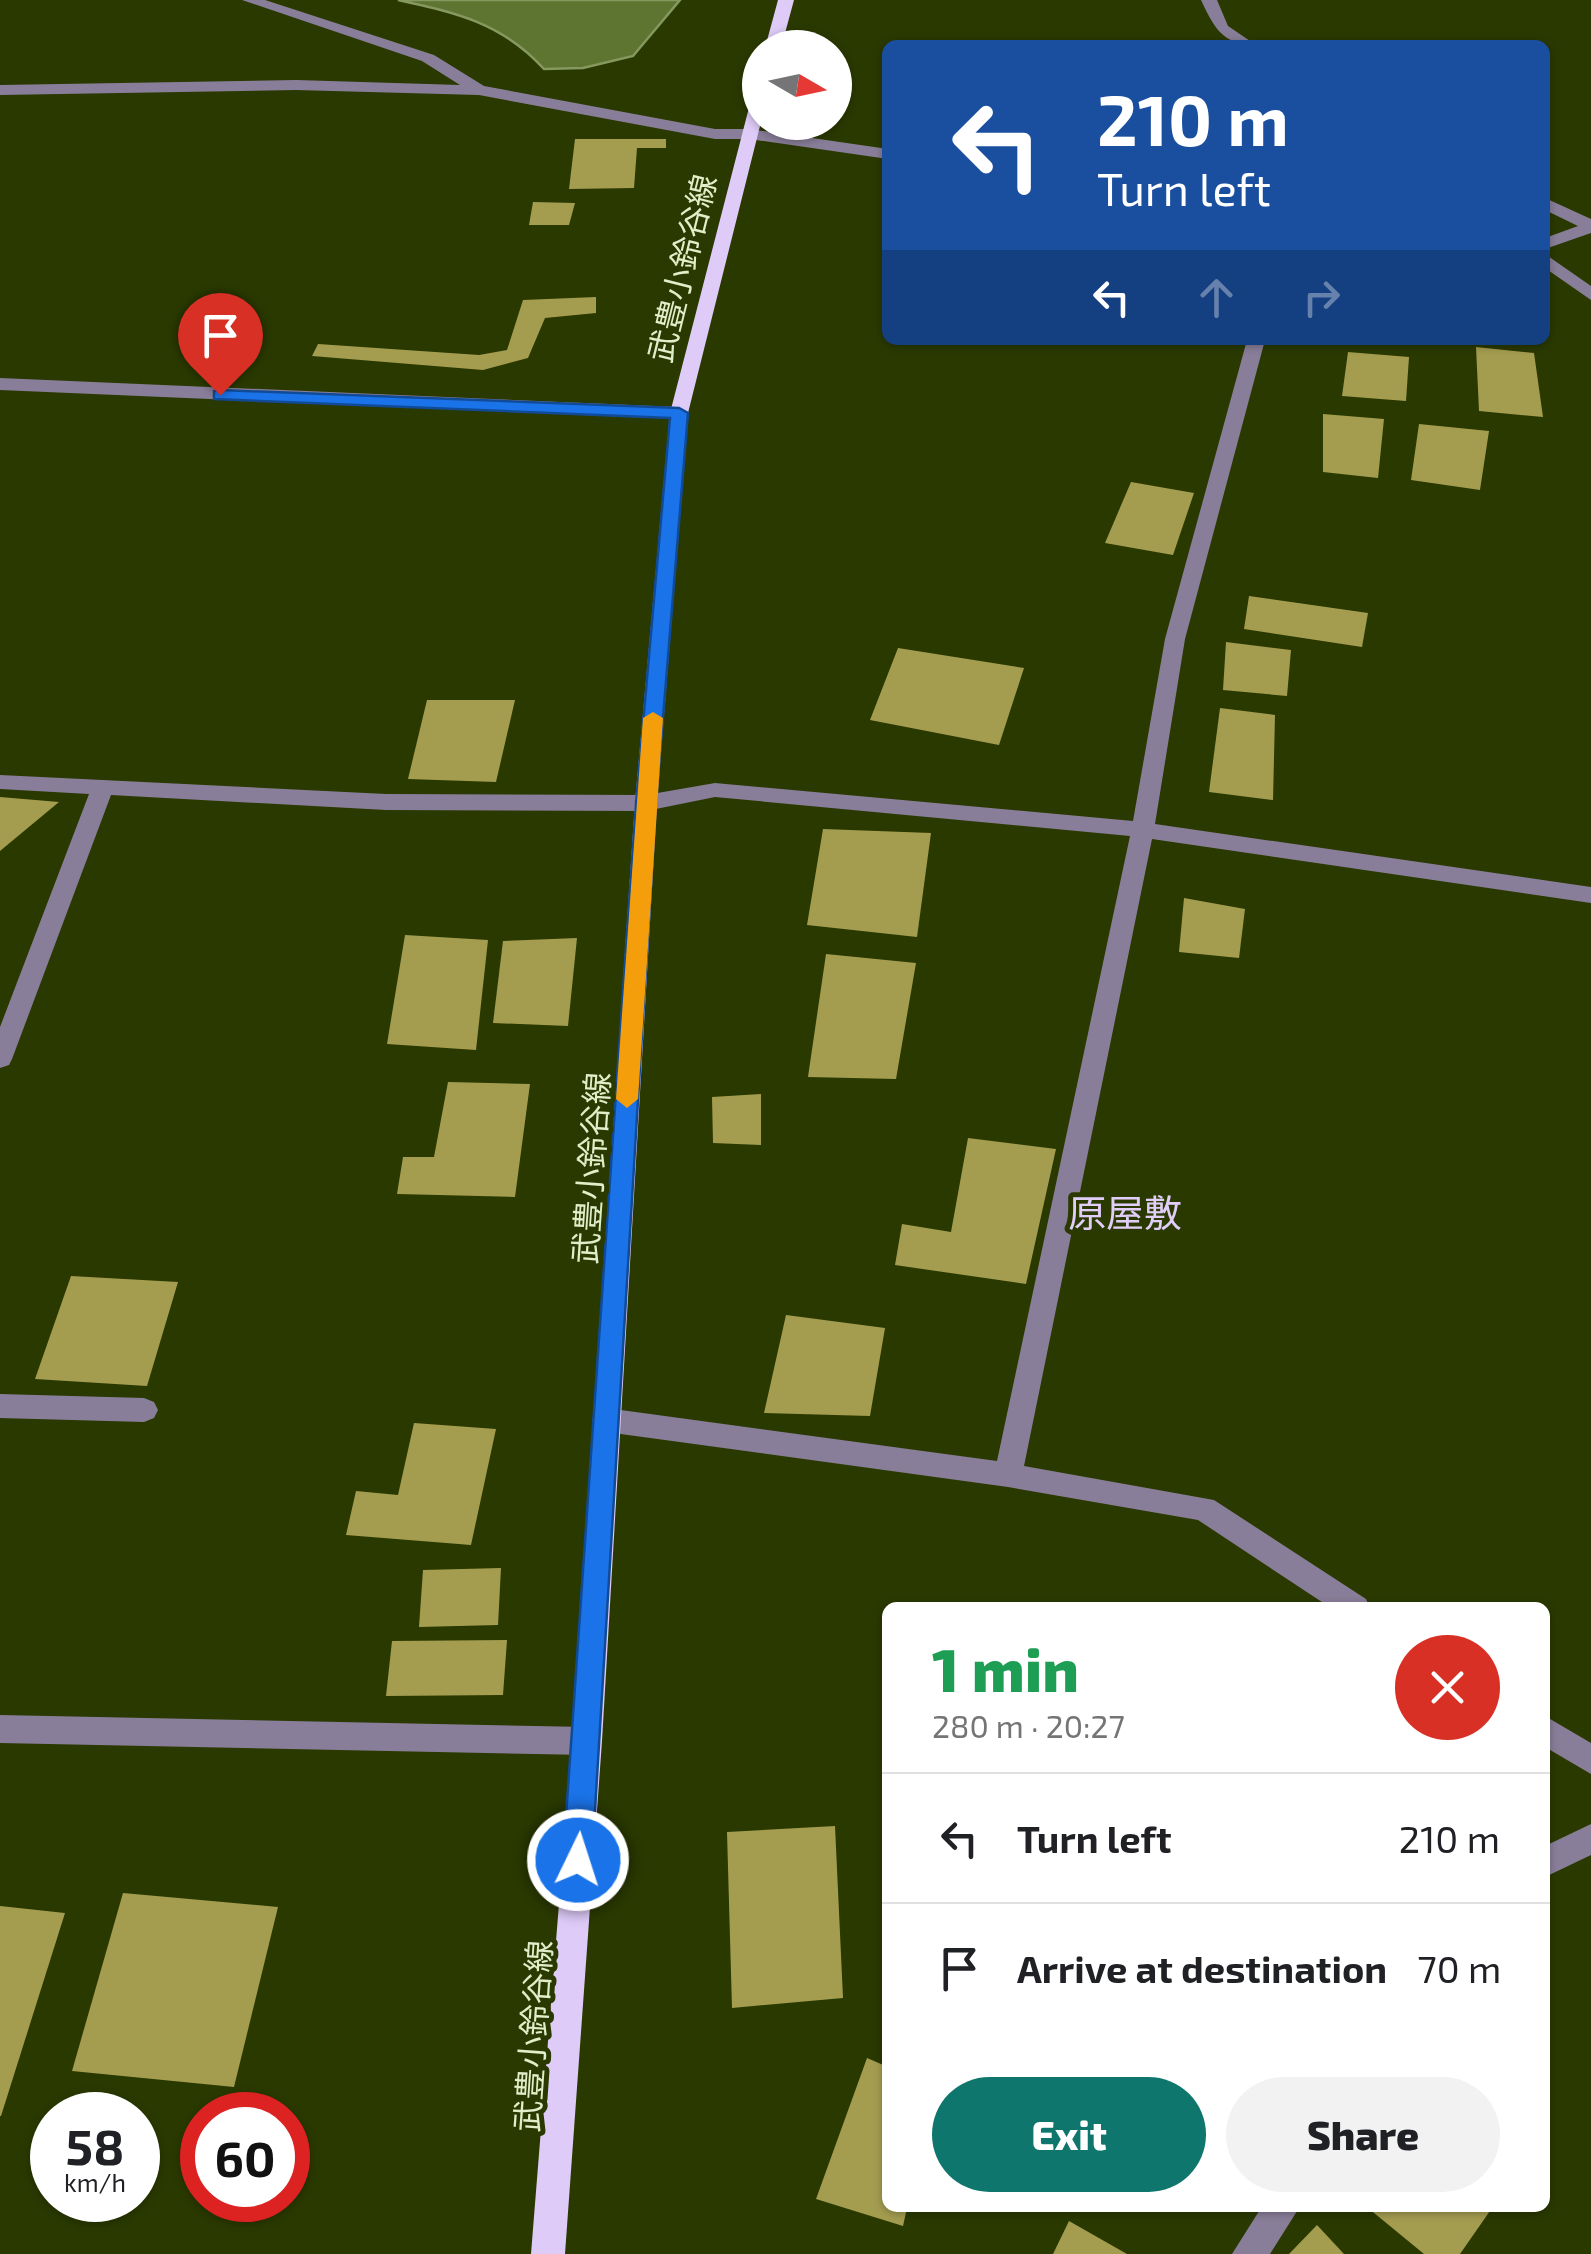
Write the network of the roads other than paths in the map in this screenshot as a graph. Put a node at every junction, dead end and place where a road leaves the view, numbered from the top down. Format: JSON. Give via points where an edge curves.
{"nodes":[{"id":1,"x":250,"y":0,"type":"edge"},
{"id":2,"x":786,"y":0,"type":"edge"},
{"id":3,"x":1209,"y":0,"type":"edge"},
{"id":4,"x":778,"y":30,"type":"edge"},
{"id":5,"x":1240,"y":40,"type":"edge"},
{"id":6,"x":479,"y":90,"type":"junction"},
{"id":7,"x":6,"y":94,"type":"edge"},
{"id":8,"x":742,"y":134,"type":"edge"},
{"id":9,"x":748,"y":140,"type":"edge"},
{"id":10,"x":791,"y":140,"type":"edge"},
{"id":11,"x":882,"y":153,"type":"edge"},
{"id":12,"x":1550,"y":206,"type":"edge"},
{"id":13,"x":1591,"y":226,"type":"edge"},
{"id":14,"x":1550,"y":242,"type":"edge"},
{"id":15,"x":1550,"y":265,"type":"edge"},
{"id":16,"x":1590,"y":301,"type":"edge"},
{"id":17,"x":1255,"y":345,"type":"edge"},
{"id":18,"x":0,"y":384,"type":"edge"},
{"id":19,"x":679,"y":413,"type":"junction"},
{"id":20,"x":0,"y":782,"type":"edge"},
{"id":21,"x":104,"y":787,"type":"junction"},
{"id":22,"x":646,"y":803,"type":"junction"},
{"id":23,"x":1142,"y":830,"type":"junction"},
{"id":24,"x":1591,"y":895,"type":"edge"},
{"id":25,"x":0,"y":1059,"type":"edge"},
{"id":26,"x":0,"y":1406,"type":"edge"},
{"id":27,"x":144,"y":1410,"type":"dead end"},
{"id":28,"x":606,"y":1420,"type":"junction"},
{"id":29,"x":1008,"y":1475,"type":"junction"},
{"id":30,"x":1347,"y":1602,"type":"edge"},
{"id":31,"x":0,"y":1730,"type":"edge"},
{"id":32,"x":1550,"y":1733,"type":"edge"},
{"id":33,"x":587,"y":1741,"type":"junction"},
{"id":34,"x":1591,"y":1760,"type":"edge"},
{"id":35,"x":1591,"y":1838,"type":"edge"},
{"id":36,"x":1550,"y":1859,"type":"edge"},
{"id":37,"x":1279,"y":2212,"type":"edge"},
{"id":38,"x":548,"y":2254,"type":"edge"},
{"id":39,"x":1249,"y":2254,"type":"edge"}],
"edges":[{"from":1,"to":6,"type":"street","via":[[428,58]]},
{"from":2,"to":4,"type":"main road"},
{"from":3,"to":5,"type":"street","via":[[1222,29]]},
{"from":6,"to":7,"type":"street","via":[[296,85]]},
{"from":6,"to":8,"type":"street"},
{"from":9,"to":19,"type":"main road","name":"武豊小鈴谷線"},
{"from":10,"to":11,"type":"street"},
{"from":12,"to":13,"type":"street"},
{"from":13,"to":14,"type":"street"},
{"from":15,"to":16,"type":"street"},
{"from":17,"to":23,"type":"street","via":[[1176,639]]},
{"from":18,"to":19,"type":"street"},
{"from":19,"to":22,"type":"main road","name":"武豊小鈴谷線"},
{"from":20,"to":21,"type":"street"},
{"from":21,"to":22,"type":"street","via":[[386,802]]},
{"from":21,"to":25,"type":"street"},
{"from":22,"to":23,"type":"street","via":[[715,790]]},
{"from":22,"to":28,"type":"main road","name":"武豊小鈴谷線"},
{"from":23,"to":24,"type":"street"},
{"from":23,"to":29,"type":"street"},
{"from":26,"to":27,"type":"street"},
{"from":28,"to":29,"type":"street"},
{"from":28,"to":33,"type":"main road","name":"武豊小鈴谷線"},
{"from":29,"to":30,"type":"street","via":[[1204,1509]]},
{"from":31,"to":33,"type":"street"},
{"from":32,"to":34,"type":"street"},
{"from":33,"to":38,"type":"main road","name":"武豊小鈴谷線"},
{"from":35,"to":36,"type":"street"},
{"from":37,"to":39,"type":"street"}]}
